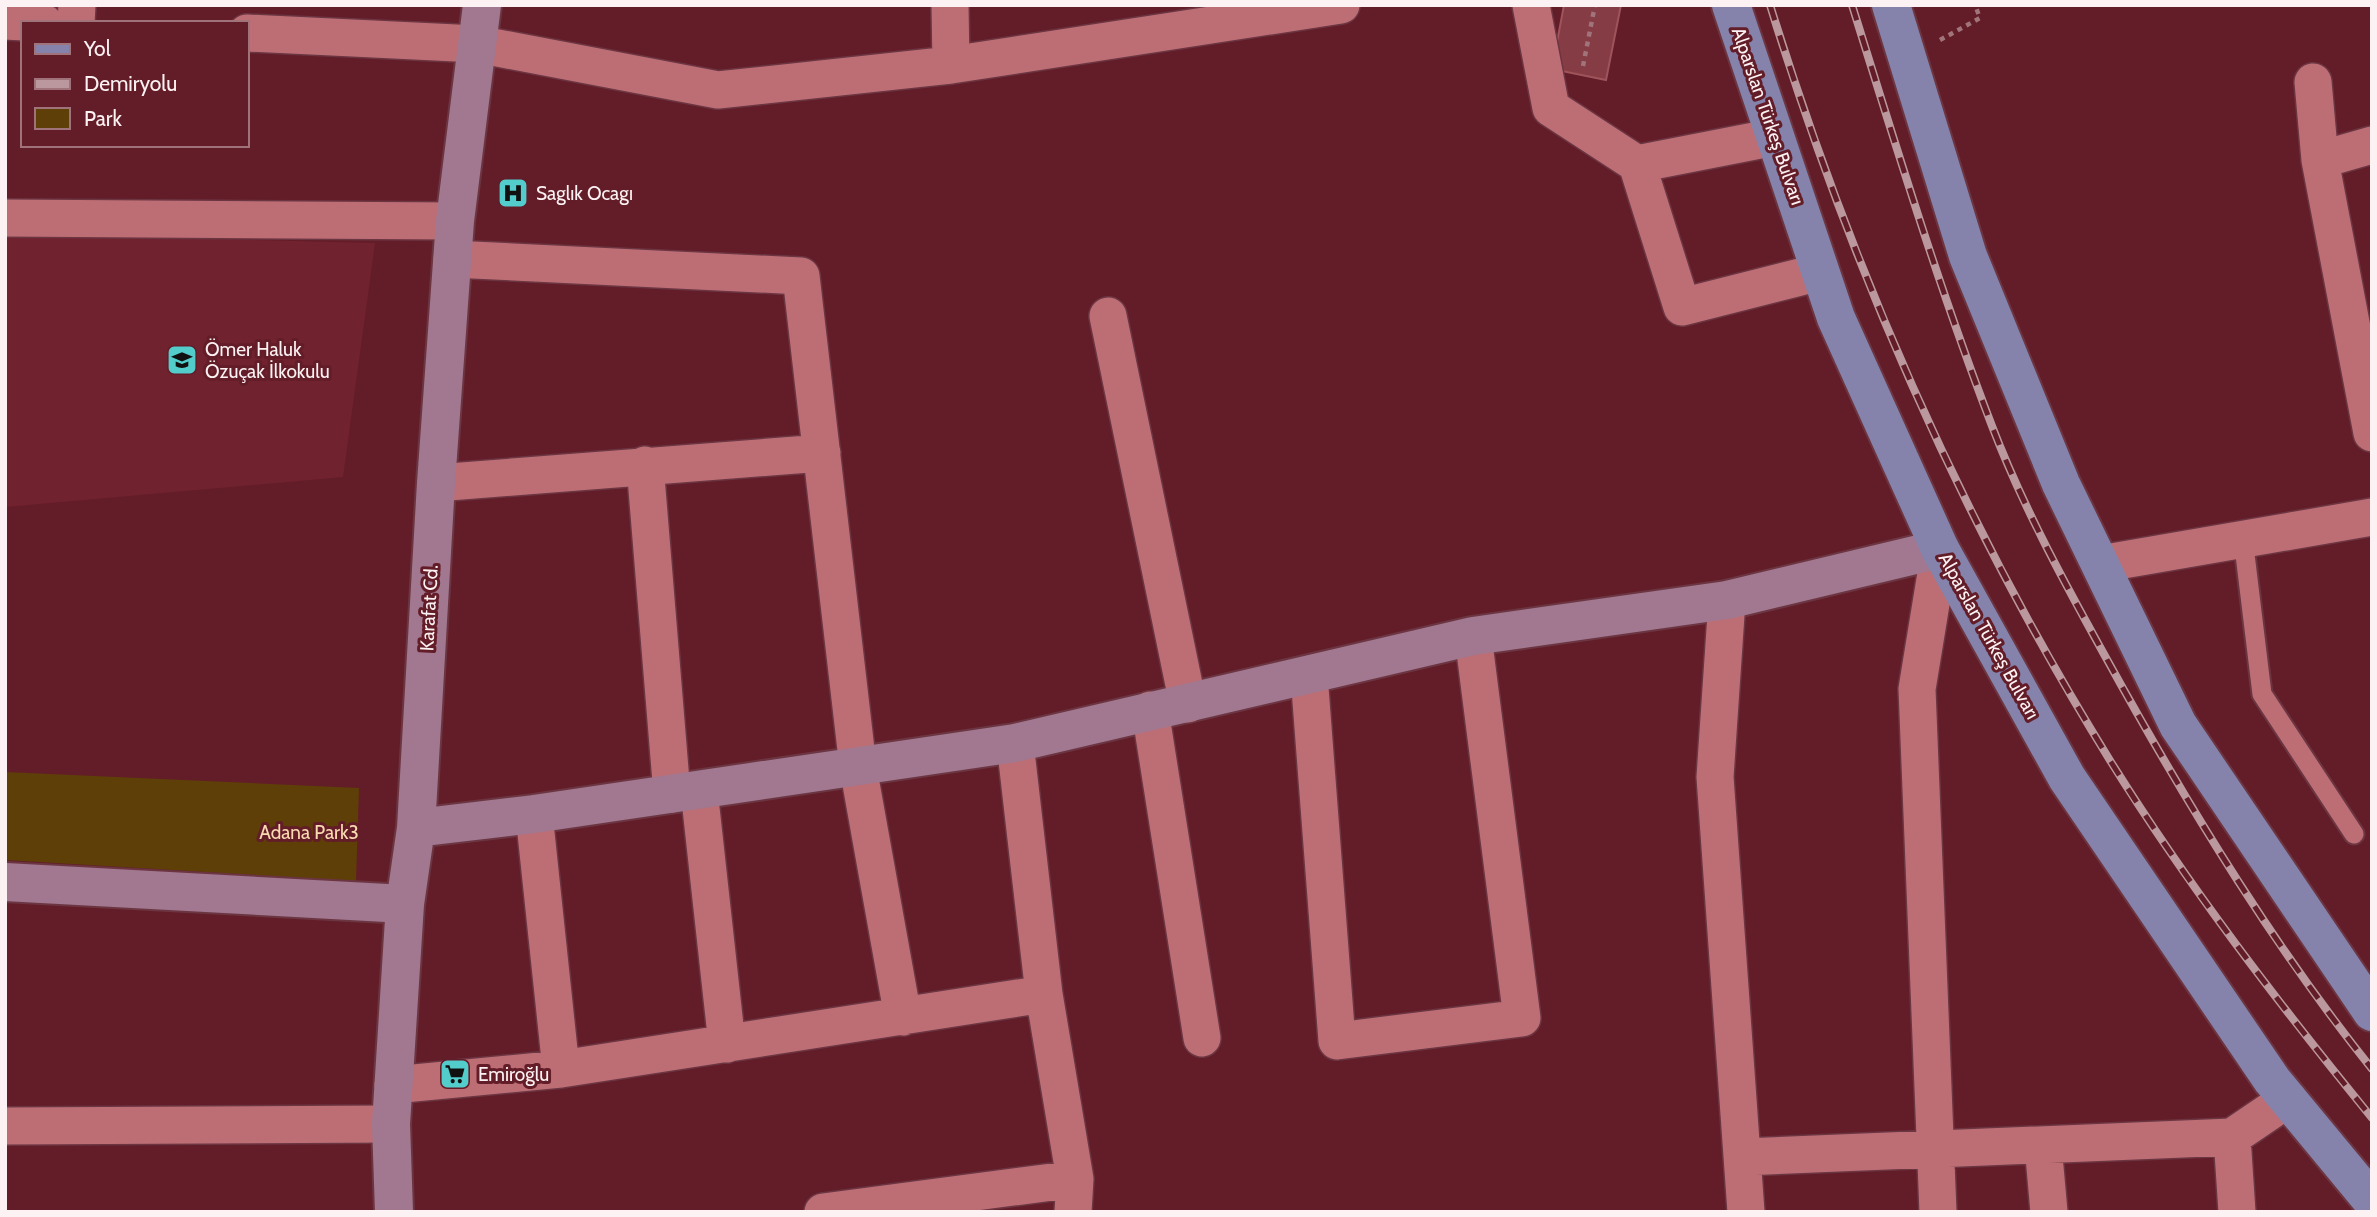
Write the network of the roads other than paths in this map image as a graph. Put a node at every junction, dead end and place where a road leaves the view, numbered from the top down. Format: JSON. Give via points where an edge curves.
{"nodes":[{"id":1,"x":482,"y":5,"type":"edge"},
{"id":2,"x":950,"y":5,"type":"edge"},
{"id":3,"x":1341,"y":5,"type":"edge"},
{"id":4,"x":1531,"y":5,"type":"edge"},
{"id":5,"x":1731,"y":5,"type":"edge"},
{"id":6,"x":1891,"y":5,"type":"edge"},
{"id":7,"x":248,"y":33,"type":"edge"},
{"id":8,"x":477,"y":44,"type":"junction"},
{"id":9,"x":951,"y":65,"type":"junction"},
{"id":10,"x":2313,"y":82,"type":"dead end"},
{"id":11,"x":1775,"y":137,"type":"junction"},
{"id":12,"x":2372,"y":145,"type":"edge"},
{"id":13,"x":2320,"y":160,"type":"junction"},
{"id":14,"x":1637,"y":164,"type":"junction"},
{"id":15,"x":5,"y":218,"type":"edge"},
{"id":16,"x":455,"y":221,"type":"junction"},
{"id":17,"x":452,"y":259,"type":"junction"},
{"id":18,"x":1821,"y":272,"type":"junction"},
{"id":19,"x":1108,"y":316,"type":"dead end"},
{"id":20,"x":2364,"y":349,"type":"edge"},
{"id":21,"x":2372,"y":433,"type":"edge"},
{"id":22,"x":822,"y":453,"type":"junction"},
{"id":23,"x":645,"y":465,"type":"junction"},
{"id":24,"x":436,"y":483,"type":"junction"},
{"id":25,"x":2372,"y":517,"type":"edge"},
{"id":26,"x":2243,"y":538,"type":"junction"},
{"id":27,"x":1940,"y":549,"type":"junction"},
{"id":28,"x":2100,"y":565,"type":"junction"},
{"id":29,"x":1727,"y":600,"type":"junction"},
{"id":30,"x":1472,"y":636,"type":"junction"},
{"id":31,"x":1309,"y":675,"type":"junction"},
{"id":32,"x":1188,"y":704,"type":"junction"},
{"id":33,"x":1150,"y":710,"type":"junction"},
{"id":34,"x":1015,"y":743,"type":"junction"},
{"id":35,"x":858,"y":767,"type":"junction"},
{"id":36,"x":685,"y":792,"type":"junction"},
{"id":37,"x":534,"y":814,"type":"junction"},
{"id":38,"x":416,"y":828,"type":"junction"},
{"id":39,"x":2354,"y":834,"type":"dead end"},
{"id":40,"x":5,"y":882,"type":"edge"},
{"id":41,"x":405,"y":904,"type":"junction"},
{"id":42,"x":1044,"y":994,"type":"junction"},
{"id":43,"x":2372,"y":1012,"type":"edge"},
{"id":44,"x":903,"y":1017,"type":"junction"},
{"id":45,"x":1202,"y":1038,"type":"dead end"},
{"id":46,"x":727,"y":1044,"type":"junction"},
{"id":47,"x":561,"y":1069,"type":"junction"},
{"id":48,"x":393,"y":1085,"type":"junction"},
{"id":49,"x":2288,"y":1099,"type":"junction"},
{"id":50,"x":391,"y":1124,"type":"junction"},
{"id":51,"x":5,"y":1126,"type":"edge"},
{"id":52,"x":2232,"y":1137,"type":"junction"},
{"id":53,"x":2043,"y":1145,"type":"junction"},
{"id":54,"x":1934,"y":1150,"type":"junction"},
{"id":55,"x":1743,"y":1157,"type":"junction"},
{"id":56,"x":1074,"y":1195,"type":"edge"},
{"id":57,"x":2372,"y":1201,"type":"edge"},
{"id":58,"x":961,"y":1203,"type":"edge"},
{"id":59,"x":394,"y":1212,"type":"edge"},
{"id":60,"x":822,"y":1212,"type":"edge"},
{"id":61,"x":1746,"y":1212,"type":"edge"},
{"id":62,"x":1938,"y":1212,"type":"edge"},
{"id":63,"x":2049,"y":1212,"type":"edge"},
{"id":64,"x":2237,"y":1212,"type":"edge"}],
"edges":[{"from":1,"to":8,"type":"main road","name":"Karafat Cd."},
{"from":2,"to":9,"type":"street"},
{"from":3,"to":9,"type":"street"},
{"from":4,"to":14,"type":"street","via":[[1551,108]]},
{"from":5,"to":11,"type":"main road","name":"Alparslan Türkeş Bulvarı"},
{"from":6,"to":28,"type":"main road","via":[[1968,256],[2061,484]]},
{"from":7,"to":8,"type":"street"},
{"from":8,"to":9,"type":"street","via":[[718,90]]},
{"from":8,"to":16,"type":"main road","name":"Karafat Cd."},
{"from":10,"to":13,"type":"street"},
{"from":11,"to":14,"type":"street"},
{"from":11,"to":18,"type":"main road","name":"Alparslan Türkeş Bulvarı"},
{"from":12,"to":13,"type":"street"},
{"from":13,"to":20,"type":"street"},
{"from":14,"to":18,"type":"street","via":[[1682,307]]},
{"from":15,"to":16,"type":"street"},
{"from":16,"to":17,"type":"main road","name":"Karafat Cd."},
{"from":17,"to":22,"type":"street","via":[[801,276]]},
{"from":17,"to":24,"type":"main road","name":"Karafat Cd."},
{"from":18,"to":27,"type":"main road","name":"Alparslan Türkeş Bulvarı","via":[[1836,318]]},
{"from":19,"to":32,"type":"street"},
{"from":20,"to":21,"type":"street"},
{"from":22,"to":23,"type":"street"},
{"from":22,"to":35,"type":"street"},
{"from":23,"to":24,"type":"street"},
{"from":23,"to":36,"type":"street"},
{"from":24,"to":38,"type":"main road","name":"Karafat Cd."},
{"from":25,"to":26,"type":"street"},
{"from":26,"to":28,"type":"street"},
{"from":26,"to":39,"type":"lane","via":[[2262,694]]},
{"from":27,"to":29,"type":"main road"},
{"from":27,"to":49,"type":"main road","name":"Alparslan Türkeş Bulvarı","via":[[2067,778]]},
{"from":27,"to":54,"type":"street","via":[[1917,689]]},
{"from":28,"to":43,"type":"main road","via":[[2178,725]]},
{"from":29,"to":30,"type":"main road"},
{"from":29,"to":55,"type":"street","via":[[1715,777]]},
{"from":30,"to":31,"type":"main road"},
{"from":30,"to":31,"type":"street","via":[[1522,1017],[1337,1041]]},
{"from":31,"to":32,"type":"main road"},
{"from":32,"to":33,"type":"main road"},
{"from":33,"to":34,"type":"main road"},
{"from":33,"to":45,"type":"street"},
{"from":34,"to":35,"type":"main road"},
{"from":34,"to":42,"type":"street"},
{"from":35,"to":36,"type":"main road"},
{"from":35,"to":44,"type":"street"},
{"from":36,"to":37,"type":"main road"},
{"from":36,"to":46,"type":"street"},
{"from":37,"to":38,"type":"main road"},
{"from":37,"to":47,"type":"street"},
{"from":38,"to":41,"type":"main road","name":"Karafat Cd."},
{"from":40,"to":41,"type":"main road"},
{"from":41,"to":48,"type":"main road","name":"Karafat Cd."},
{"from":42,"to":44,"type":"street"},
{"from":42,"to":56,"type":"street"},
{"from":44,"to":46,"type":"street"},
{"from":46,"to":47,"type":"street"},
{"from":47,"to":48,"type":"street"},
{"from":48,"to":50,"type":"main road","name":"Karafat Cd."},
{"from":49,"to":52,"type":"street"},
{"from":49,"to":57,"type":"main road","name":"Alparslan Türkeş Bulvarı"},
{"from":50,"to":51,"type":"street"},
{"from":50,"to":59,"type":"main road","name":"Karafat Cd."},
{"from":52,"to":53,"type":"street"},
{"from":52,"to":64,"type":"street"},
{"from":53,"to":54,"type":"street"},
{"from":53,"to":63,"type":"street"},
{"from":54,"to":55,"type":"street"},
{"from":54,"to":62,"type":"street"},
{"from":55,"to":61,"type":"street"},
{"from":56,"to":58,"type":"street"},
{"from":58,"to":60,"type":"street"}]}
